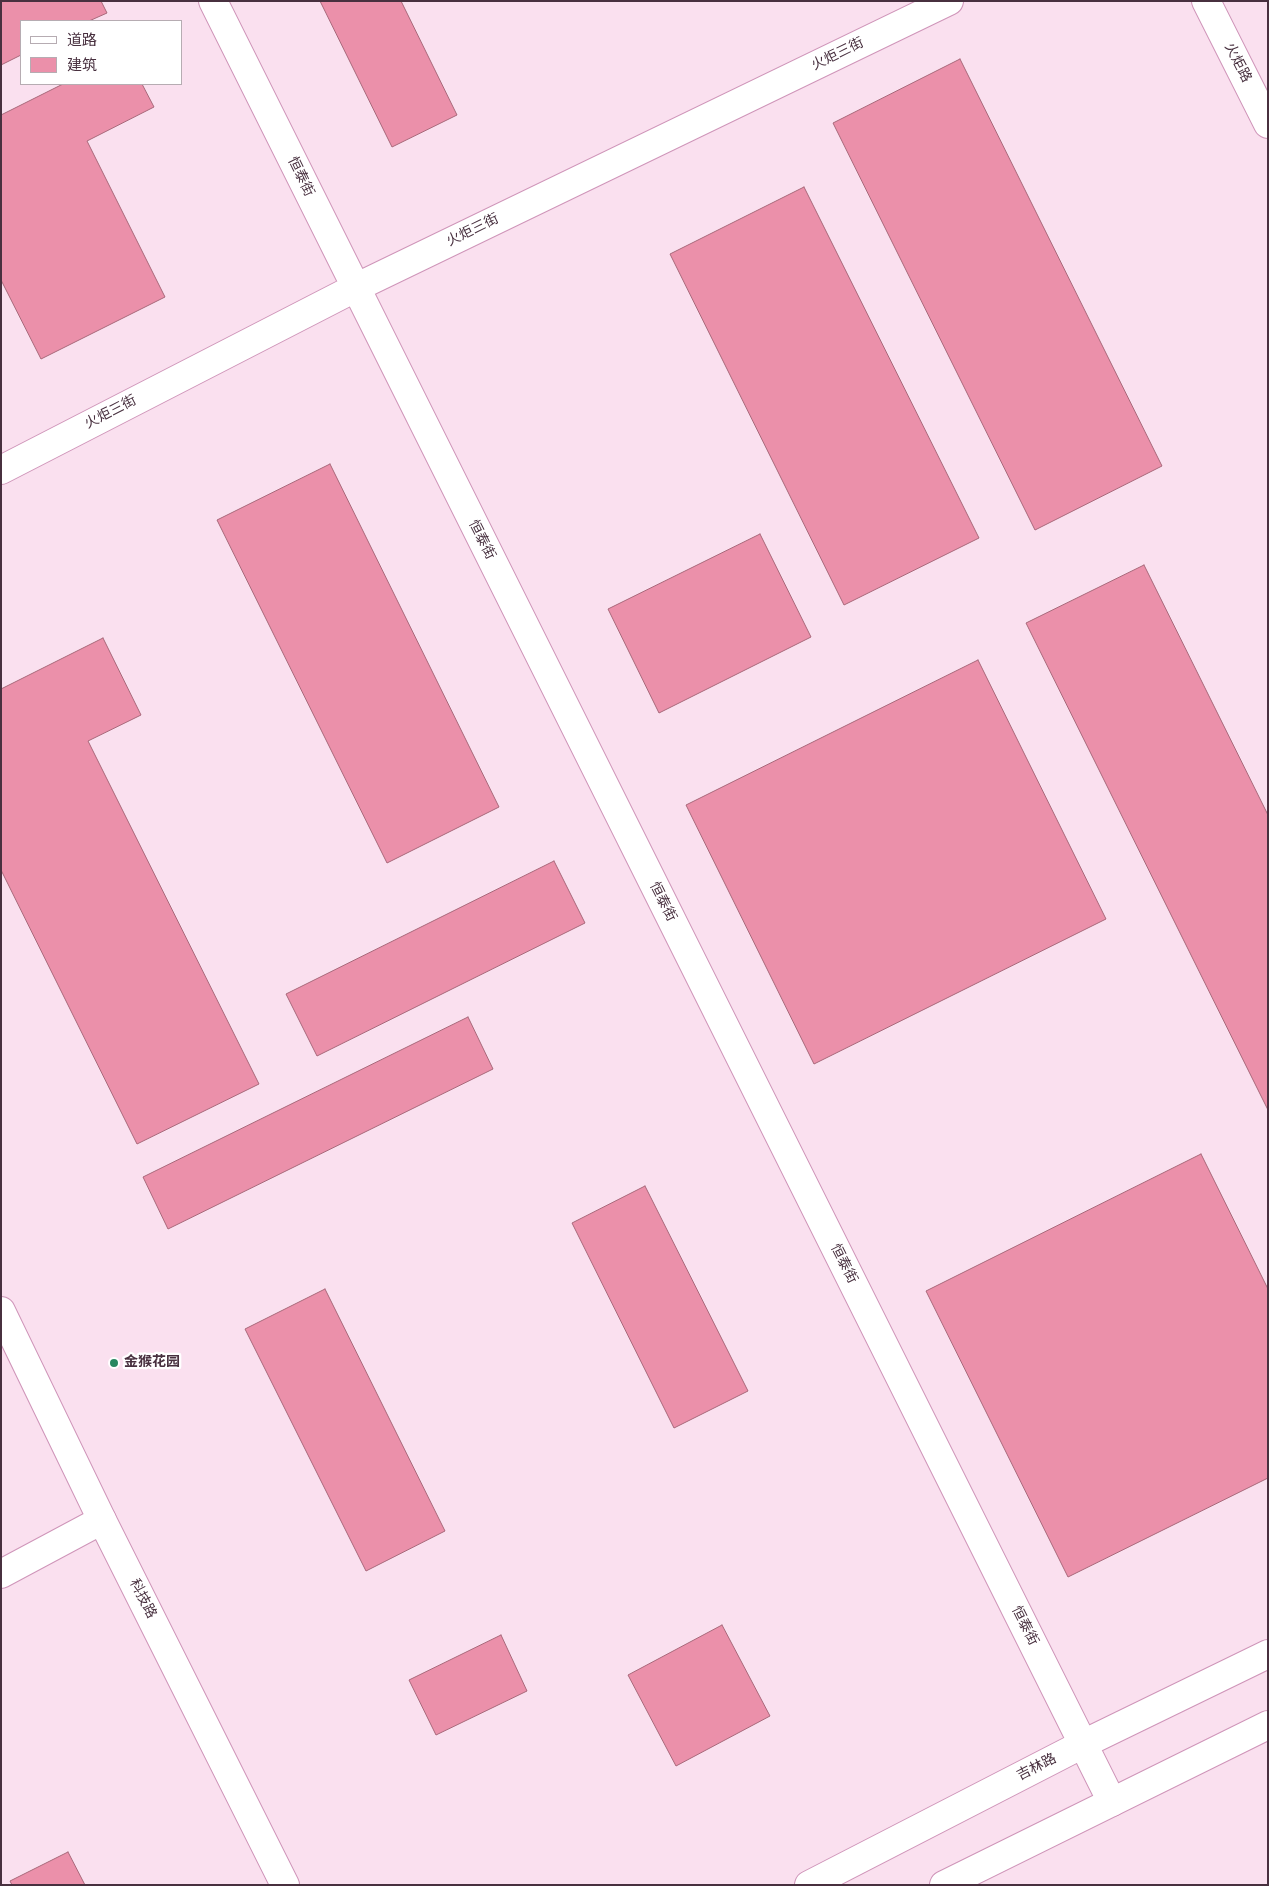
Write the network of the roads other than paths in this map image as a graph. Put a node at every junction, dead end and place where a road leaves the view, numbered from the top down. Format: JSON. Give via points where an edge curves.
{"nodes":[{"id":1,"x":213,"y":1,"type":"edge"},
{"id":2,"x":949,"y":1,"type":"edge"},
{"id":3,"x":1206,"y":1,"type":"edge"},
{"id":4,"x":1268,"y":124,"type":"edge"},
{"id":5,"x":355,"y":288,"type":"junction"},
{"id":6,"x":1,"y":470,"type":"edge"},
{"id":7,"x":1,"y":1311,"type":"edge"},
{"id":8,"x":102,"y":1520,"type":"junction"},
{"id":9,"x":1,"y":1574,"type":"edge"},
{"id":10,"x":1268,"y":1654,"type":"edge"},
{"id":11,"x":1268,"y":1725,"type":"edge"},
{"id":12,"x":1083,"y":1744,"type":"junction"},
{"id":13,"x":1112,"y":1802,"type":"junction"},
{"id":14,"x":976,"y":1878,"type":"edge"},
{"id":15,"x":285,"y":1885,"type":"edge"},
{"id":16,"x":809,"y":1885,"type":"edge"},
{"id":17,"x":944,"y":1885,"type":"edge"}],
"edges":[{"from":1,"to":5,"type":"street","name":"恒泰街"},
{"from":2,"to":5,"type":"street","name":"火炬三街"},
{"from":3,"to":4,"type":"street","name":"火炬路"},
{"from":5,"to":6,"type":"street","name":"火炬三街"},
{"from":5,"to":12,"type":"street","name":"恒泰街"},
{"from":7,"to":8,"type":"street","name":"科技路"},
{"from":8,"to":9,"type":"street"},
{"from":8,"to":15,"type":"street","name":"科技路"},
{"from":10,"to":12,"type":"street","name":"吉林路"},
{"from":11,"to":13,"type":"street"},
{"from":12,"to":13,"type":"street","name":"恒泰街"},
{"from":12,"to":16,"type":"street","name":"吉林路"},
{"from":13,"to":14,"type":"street"},
{"from":14,"to":17,"type":"street"}]}
